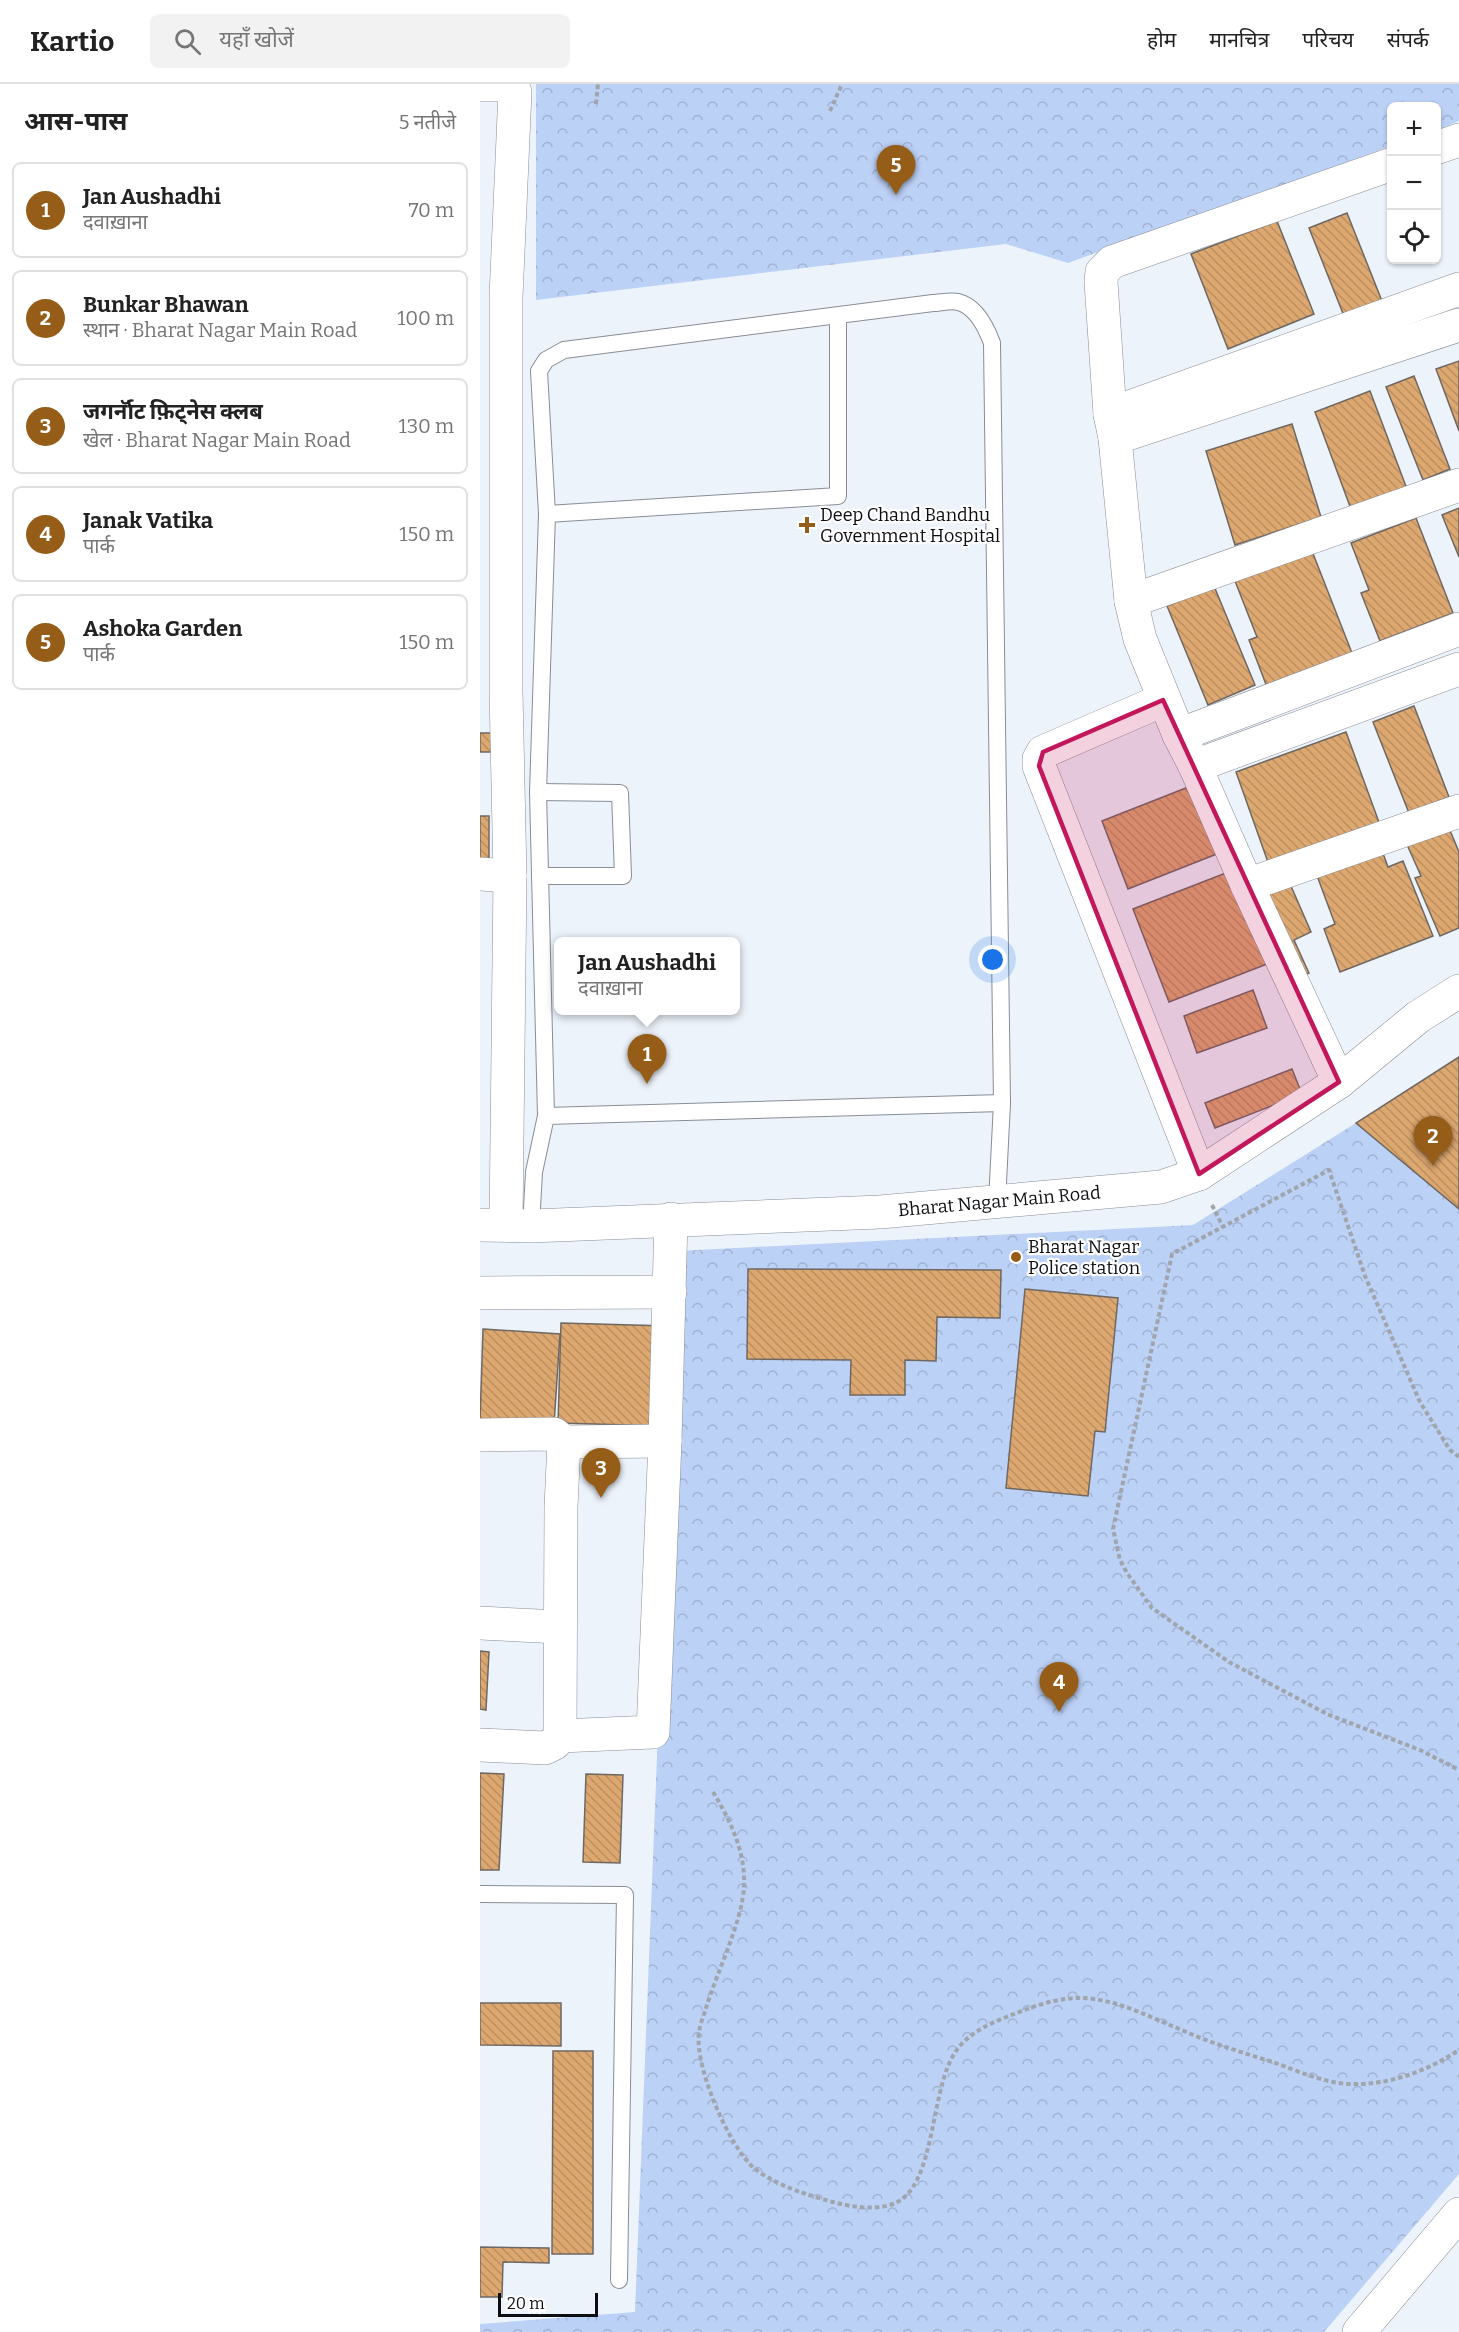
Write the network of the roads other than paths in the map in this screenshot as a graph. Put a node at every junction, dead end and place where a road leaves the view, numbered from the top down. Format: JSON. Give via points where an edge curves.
{"nodes":[{"id":1,"x":480,"y":85,"type":"edge"},
{"id":2,"x":1459,"y":140,"type":"edge"},
{"id":3,"x":1441,"y":147,"type":"edge"},
{"id":4,"x":1387,"y":166,"type":"edge"},
{"id":5,"x":1459,"y":289,"type":"edge"},
{"id":6,"x":493,"y":297,"type":"edge"},
{"id":7,"x":838,"y":316,"type":"junction"},
{"id":8,"x":1459,"y":325,"type":"edge"},
{"id":9,"x":1112,"y":426,"type":"junction"},
{"id":10,"x":1459,"y":485,"type":"edge"},
{"id":11,"x":493,"y":490,"type":"edge"},
{"id":12,"x":547,"y":514,"type":"junction"},
{"id":13,"x":1131,"y":601,"type":"junction"},
{"id":14,"x":1459,"y":629,"type":"edge"},
{"id":15,"x":1459,"y":669,"type":"edge"},
{"id":16,"x":493,"y":691,"type":"edge"},
{"id":17,"x":1163,"y":700,"type":"junction"},
{"id":18,"x":1179,"y":735,"type":"junction"},
{"id":19,"x":1195,"y":766,"type":"junction"},
{"id":20,"x":538,"y":792,"type":"junction"},
{"id":21,"x":1459,"y":811,"type":"edge"},
{"id":22,"x":510,"y":875,"type":"edge"},
{"id":23,"x":1247,"y":885,"type":"junction"},
{"id":24,"x":1459,"y":992,"type":"edge"},
{"id":25,"x":1339,"y":1082,"type":"junction"},
{"id":26,"x":1002,"y":1103,"type":"junction"},
{"id":27,"x":546,"y":1116,"type":"junction"},
{"id":28,"x":493,"y":1167,"type":"edge"},
{"id":29,"x":1199,"y":1174,"type":"junction"},
{"id":30,"x":997,"y":1202,"type":"junction"},
{"id":31,"x":671,"y":1219,"type":"junction"},
{"id":32,"x":506,"y":1225,"type":"edge"},
{"id":33,"x":669,"y":1292,"type":"junction"},
{"id":34,"x":480,"y":1293,"type":"edge"},
{"id":35,"x":480,"y":1435,"type":"edge"},
{"id":36,"x":665,"y":1441,"type":"junction"},
{"id":37,"x":564,"y":1442,"type":"junction"},
{"id":38,"x":480,"y":1623,"type":"edge"},
{"id":39,"x":560,"y":1627,"type":"junction"},
{"id":40,"x":560,"y":1736,"type":"junction"},
{"id":41,"x":480,"y":1745,"type":"edge"},
{"id":42,"x":480,"y":1894,"type":"edge"},
{"id":43,"x":1459,"y":2214,"type":"edge"},
{"id":44,"x":619,"y":2280,"type":"dead end"},
{"id":45,"x":1359,"y":2332,"type":"edge"}],
"edges":[{"from":1,"to":6,"type":"street","via":[[507,85],[515,92]]},
{"from":2,"to":3,"type":"street"},
{"from":4,"to":9,"type":"street","via":[[1112,262],[1102,272],[1101,282]]},
{"from":5,"to":9,"type":"street"},
{"from":6,"to":11,"type":"street"},
{"from":7,"to":12,"type":"lane","via":[[564,350],[546,360],[539,370]]},
{"from":7,"to":12,"type":"lane","via":[[838,496]]},
{"from":7,"to":26,"type":"lane","via":[[958,302],[974,311],[992,343]]},
{"from":8,"to":9,"type":"street"},
{"from":9,"to":13,"type":"street"},
{"from":10,"to":13,"type":"street"},
{"from":11,"to":16,"type":"street"},
{"from":12,"to":20,"type":"lane"},
{"from":13,"to":17,"type":"street","via":[[1140,639]]},
{"from":14,"to":18,"type":"street"},
{"from":15,"to":19,"type":"street"},
{"from":16,"to":22,"type":"street"},
{"from":17,"to":18,"type":"street"},
{"from":17,"to":29,"type":"street","via":[[1043,752],[1039,766]]},
{"from":18,"to":19,"type":"street"},
{"from":19,"to":23,"type":"street"},
{"from":20,"to":22,"type":"lane"},
{"from":20,"to":22,"type":"lane","via":[[621,793],[623,876]]},
{"from":21,"to":23,"type":"street"},
{"from":22,"to":27,"type":"lane"},
{"from":22,"to":28,"type":"street"},
{"from":23,"to":25,"type":"street"},
{"from":24,"to":25,"type":"street","name":"Bharat Nagar Main Road","via":[[1418,1017]]},
{"from":25,"to":29,"type":"street","name":"Bharat Nagar Main Road"},
{"from":26,"to":27,"type":"lane"},
{"from":26,"to":30,"type":"lane"},
{"from":27,"to":32,"type":"lane","via":[[534,1172]]},
{"from":28,"to":32,"type":"street"},
{"from":29,"to":30,"type":"street","name":"Bharat Nagar Main Road","via":[[1161,1187]]},
{"from":30,"to":31,"type":"street","name":"Bharat Nagar Main Road","via":[[880,1212]]},
{"from":31,"to":32,"type":"street","name":"Bharat Nagar Main Road"},
{"from":31,"to":33,"type":"street"},
{"from":33,"to":34,"type":"street"},
{"from":33,"to":36,"type":"street"},
{"from":35,"to":37,"type":"street","via":[[554,1434]]},
{"from":36,"to":37,"type":"street"},
{"from":36,"to":40,"type":"street","via":[[652,1732]]},
{"from":37,"to":39,"type":"street"},
{"from":38,"to":39,"type":"street"},
{"from":39,"to":40,"type":"street"},
{"from":40,"to":41,"type":"street","via":[[545,1748]]},
{"from":42,"to":44,"type":"lane","via":[[625,1895]]},
{"from":43,"to":45,"type":"street"}]}
